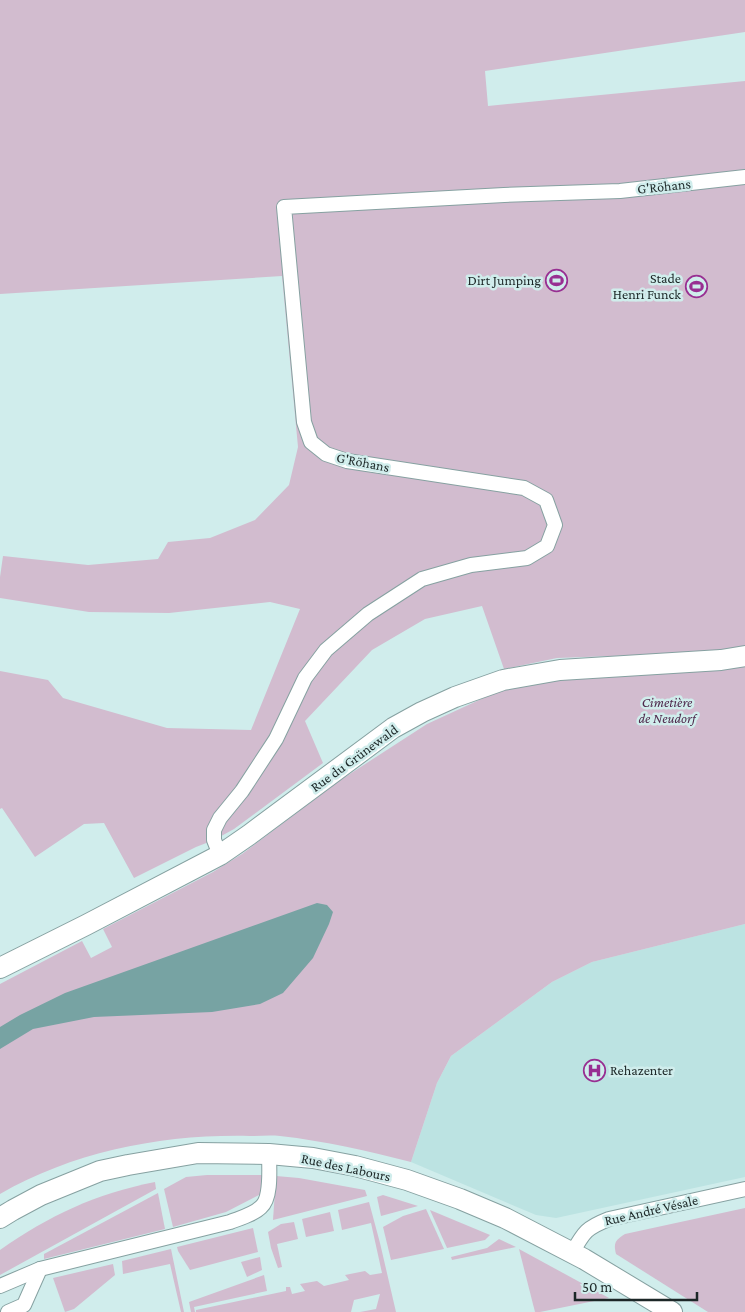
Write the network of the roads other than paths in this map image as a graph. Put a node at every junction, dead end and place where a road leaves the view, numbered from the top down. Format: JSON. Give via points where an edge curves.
{"nodes":[{"id":1,"x":745,"y":177,"type":"edge"},
{"id":2,"x":745,"y":656,"type":"edge"},
{"id":3,"x":220,"y":855,"type":"junction"},
{"id":4,"x":0,"y":968,"type":"edge"},
{"id":5,"x":269,"y":1154,"type":"junction"},
{"id":6,"x":745,"y":1189,"type":"edge"},
{"id":7,"x":0,"y":1218,"type":"edge"},
{"id":8,"x":572,"y":1254,"type":"junction"},
{"id":9,"x":40,"y":1269,"type":"junction"},
{"id":10,"x":0,"y":1286,"type":"edge"},
{"id":11,"x":8,"y":1312,"type":"edge"},
{"id":12,"x":672,"y":1312,"type":"edge"}],
"edges":[{"from":1,"to":3,"type":"street","name":"G'Röhans","via":[[620,191],[284,208],[304,422],[311,442],[326,454],[346,461],[524,488],[546,500],[555,525],[547,546],[527,558],[471,565],[422,579],[368,614],[326,650],[305,678],[276,739],[220,818],[214,830],[214,840]]},
{"from":2,"to":3,"type":"main road","name":"Rue du Grünewald","via":[[560,670],[503,680],[455,697],[393,728]]},
{"from":3,"to":4,"type":"main road","name":"Rue du Grünewald"},
{"from":5,"to":7,"type":"main road","name":"Rue des Labours","via":[[198,1154],[100,1171],[40,1194]]},
{"from":5,"to":8,"type":"main road","name":"Rue des Labours","via":[[355,1166],[407,1180],[505,1218]]},
{"from":5,"to":9,"type":"street","via":[[268,1192],[264,1205],[254,1212],[230,1222]]},
{"from":6,"to":8,"type":"street","name":"Rue André Vésale","via":[[609,1219],[592,1226],[581,1237]]},
{"from":8,"to":12,"type":"main road","name":"Rue des Labours"},
{"from":9,"to":10,"type":"street"},
{"from":9,"to":11,"type":"street","via":[[24,1305]]}]}
